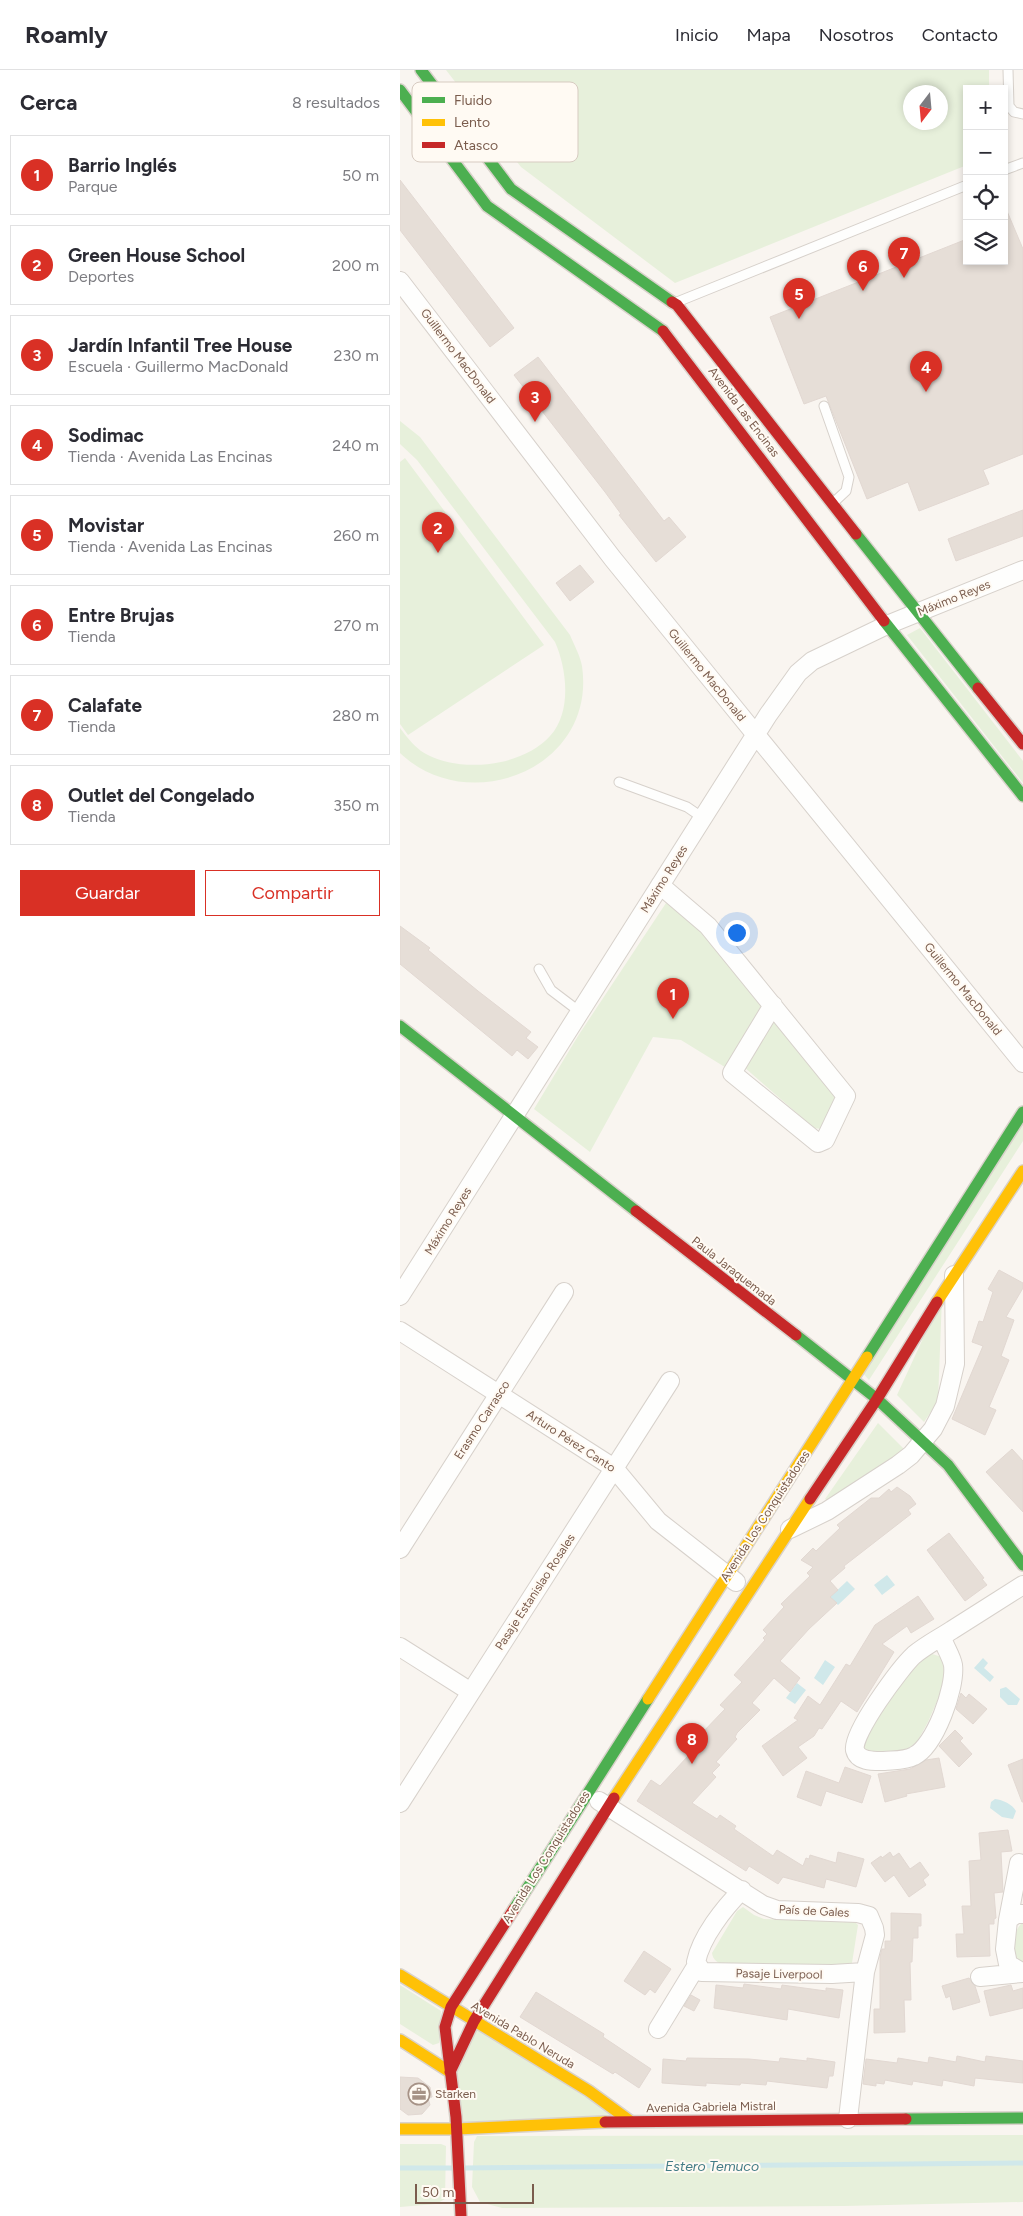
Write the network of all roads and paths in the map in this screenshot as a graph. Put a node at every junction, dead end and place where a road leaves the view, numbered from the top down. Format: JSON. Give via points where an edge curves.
{"nodes":[{"id":1,"x":421,"y":70,"type":"edge"},
{"id":2,"x":1008,"y":70,"type":"edge"},
{"id":3,"x":430,"y":82,"type":"edge"},
{"id":4,"x":400,"y":90,"type":"edge"},
{"id":5,"x":412,"y":106,"type":"edge"},
{"id":6,"x":1023,"y":114,"type":"edge"},
{"id":7,"x":454,"y":162,"type":"edge"},
{"id":8,"x":491,"y":162,"type":"edge"},
{"id":9,"x":1023,"y":163,"type":"edge"},
{"id":10,"x":1008,"y":169,"type":"edge"},
{"id":11,"x":963,"y":187,"type":"edge"},
{"id":12,"x":400,"y":281,"type":"edge"},
{"id":13,"x":666,"y":308,"type":"junction"},
{"id":14,"x":647,"y":318,"type":"junction"},
{"id":15,"x":824,"y":406,"type":"dead end"},
{"id":16,"x":833,"y":504,"type":"junction"},
{"id":17,"x":808,"y":506,"type":"junction"},
{"id":18,"x":1023,"y":570,"type":"edge"},
{"id":19,"x":918,"y":613,"type":"junction"},
{"id":20,"x":887,"y":625,"type":"junction"},
{"id":21,"x":755,"y":734,"type":"junction"},
{"id":22,"x":1023,"y":744,"type":"edge"},
{"id":23,"x":619,"y":782,"type":"dead end"},
{"id":24,"x":1023,"y":796,"type":"edge"},
{"id":25,"x":703,"y":818,"type":"junction"},
{"id":26,"x":660,"y":885,"type":"junction"},
{"id":27,"x":539,"y":969,"type":"dead end"},
{"id":28,"x":773,"y":1005,"type":"junction"},
{"id":29,"x":580,"y":1012,"type":"junction"},
{"id":30,"x":400,"y":1026,"type":"edge"},
{"id":31,"x":1023,"y":1063,"type":"edge"},
{"id":32,"x":1023,"y":1112,"type":"edge"},
{"id":33,"x":514,"y":1116,"type":"junction"},
{"id":34,"x":1023,"y":1171,"type":"edge"},
{"id":35,"x":954,"y":1275,"type":"junction"},
{"id":36,"x":564,"y":1292,"type":"dead end"},
{"id":37,"x":400,"y":1296,"type":"edge"},
{"id":38,"x":400,"y":1331,"type":"edge"},
{"id":39,"x":852,"y":1380,"type":"junction"},
{"id":40,"x":670,"y":1381,"type":"dead end"},
{"id":41,"x":499,"y":1394,"type":"junction"},
{"id":42,"x":877,"y":1399,"type":"junction"},
{"id":43,"x":924,"y":1442,"type":"junction"},
{"id":44,"x":614,"y":1468,"type":"junction"},
{"id":45,"x":790,"y":1529,"type":"junction"},
{"id":46,"x":400,"y":1549,"type":"edge"},
{"id":47,"x":1023,"y":1565,"type":"edge"},
{"id":48,"x":726,"y":1574,"type":"junction"},
{"id":49,"x":1023,"y":1585,"type":"edge"},
{"id":50,"x":748,"y":1591,"type":"junction"},
{"id":51,"x":942,"y":1637,"type":"junction"},
{"id":52,"x":400,"y":1647,"type":"edge"},
{"id":53,"x":471,"y":1692,"type":"junction"},
{"id":54,"x":586,"y":1792,"type":"junction"},
{"id":55,"x":400,"y":1803,"type":"edge"},
{"id":56,"x":608,"y":1807,"type":"junction"},
{"id":57,"x":1020,"y":1863,"type":"dead end"},
{"id":58,"x":742,"y":1890,"type":"junction"},
{"id":59,"x":1016,"y":1917,"type":"edge"},
{"id":60,"x":697,"y":1965,"type":"junction"},
{"id":61,"x":865,"y":1972,"type":"junction"},
{"id":62,"x":1022,"y":1973,"type":"edge"},
{"id":63,"x":400,"y":1975,"type":"edge"},
{"id":64,"x":980,"y":1977,"type":"dead end"},
{"id":65,"x":451,"y":2007,"type":"junction"},
{"id":66,"x":474,"y":2022,"type":"junction"},
{"id":67,"x":658,"y":2029,"type":"dead end"},
{"id":68,"x":400,"y":2040,"type":"edge"},
{"id":69,"x":450,"y":2072,"type":"junction"},
{"id":70,"x":1023,"y":2118,"type":"edge"},
{"id":71,"x":848,"y":2119,"type":"junction"},
{"id":72,"x":630,"y":2121,"type":"junction"},
{"id":73,"x":400,"y":2129,"type":"edge"},
{"id":74,"x":456,"y":2129,"type":"junction"},
{"id":75,"x":461,"y":2214,"type":"edge"}],
"edges":[{"from":1,"to":3,"type":"street","name":"Avenida Las Encinas"},
{"from":2,"to":6,"type":"lane","via":[[1009,106],[1014,112]]},
{"from":4,"to":5,"type":"street","name":"Avenida Las Encinas"},
{"from":7,"to":14,"type":"street","name":"Avenida Las Encinas","via":[[487,206]]},
{"from":8,"to":13,"type":"street","name":"Avenida Las Encinas","via":[[511,189]]},
{"from":9,"to":10,"type":"lane"},
{"from":11,"to":13,"type":"lane"},
{"from":12,"to":21,"type":"street","name":"Guillermo MacDonald","via":[[613,560]]},
{"from":13,"to":14,"type":"street"},
{"from":13,"to":16,"type":"street","name":"Avenida Las Encinas","via":[[693,323]]},
{"from":14,"to":17,"type":"street","name":"Avenida Las Encinas","via":[[668,335]]},
{"from":15,"to":16,"type":"lane","via":[[849,477],[846,491]]},
{"from":16,"to":17,"type":"street"},
{"from":16,"to":19,"type":"street","name":"Avenida Las Encinas"},
{"from":17,"to":20,"type":"street","name":"Avenida Las Encinas"},
{"from":18,"to":19,"type":"street","name":"Máximo Reyes"},
{"from":19,"to":20,"type":"street","name":"Máximo Reyes"},
{"from":19,"to":22,"type":"street","name":"Avenida Las Encinas"},
{"from":20,"to":21,"type":"street","name":"Máximo Reyes","via":[[812,661],[785,689]]},
{"from":20,"to":24,"type":"street","name":"Avenida Las Encinas"},
{"from":21,"to":25,"type":"street","name":"Máximo Reyes"},
{"from":21,"to":31,"type":"street","name":"Guillermo MacDonald"},
{"from":23,"to":25,"type":"lane","via":[[686,807]]},
{"from":25,"to":26,"type":"street","name":"Máximo Reyes"},
{"from":26,"to":28,"type":"street","via":[[708,926]]},
{"from":26,"to":29,"type":"street","name":"Máximo Reyes"},
{"from":27,"to":29,"type":"lane","via":[[551,990]]},
{"from":28,"to":28,"type":"street","via":[[846,1096],[825,1140],[818,1143],[732,1073]]},
{"from":29,"to":33,"type":"street","name":"Máximo Reyes"},
{"from":30,"to":33,"type":"street","name":"Paula Jaraquemada"},
{"from":32,"to":39,"type":"street","name":"Avenida Los Conquistadores"},
{"from":33,"to":37,"type":"street","name":"Máximo Reyes"},
{"from":33,"to":39,"type":"street","name":"Paula Jaraquemada"},
{"from":34,"to":35,"type":"street"},
{"from":35,"to":42,"type":"street"},
{"from":35,"to":43,"type":"street","via":[[956,1364],[945,1406]]},
{"from":36,"to":41,"type":"street","name":"Erasmo Carrasco"},
{"from":38,"to":41,"type":"street","name":"Arturo Pérez Canto"},
{"from":39,"to":42,"type":"street","name":"Paula Jaraquemada"},
{"from":39,"to":48,"type":"street","name":"Avenida Los Conquistadores"},
{"from":40,"to":44,"type":"street","name":"Pasaje Estanislao Rosales"},
{"from":41,"to":44,"type":"street","name":"Arturo Pérez Canto"},
{"from":41,"to":46,"type":"street","name":"Erasmo Carrasco"},
{"from":42,"to":43,"type":"street","name":"Paula Jaraquemada"},
{"from":42,"to":45,"type":"street"},
{"from":43,"to":45,"type":"street","via":[[905,1460],[827,1511]]},
{"from":43,"to":47,"type":"street","name":"Paula Jaraquemada","via":[[968,1489]]},
{"from":44,"to":48,"type":"street","name":"Arturo Pérez Canto","via":[[649,1513]]},
{"from":44,"to":53,"type":"street","name":"Pasaje Estanislao Rosales"},
{"from":45,"to":50,"type":"street"},
{"from":48,"to":50,"type":"street","name":"Arturo Pérez Canto"},
{"from":48,"to":54,"type":"street","name":"Avenida Los Conquistadores"},
{"from":49,"to":51,"type":"street"},
{"from":50,"to":56,"type":"street"},
{"from":51,"to":51,"type":"street","via":[[903,1665],[854,1742],[860,1758],[868,1761],[906,1759],[924,1748],[944,1711],[953,1675],[953,1664]]},
{"from":52,"to":53,"type":"street"},
{"from":53,"to":55,"type":"street","name":"Pasaje Estanislao Rosales"},
{"from":54,"to":56,"type":"street","name":"País de Gales"},
{"from":54,"to":65,"type":"street","name":"Avenida Los Conquistadores"},
{"from":56,"to":58,"type":"street","name":"País de Gales"},
{"from":56,"to":66,"type":"street"},
{"from":57,"to":59,"type":"street"},
{"from":58,"to":60,"type":"street","via":[[724,1908],[700,1951]]},
{"from":58,"to":61,"type":"street","name":"País de Gales","via":[[763,1905],[777,1910],[869,1916],[874,1935]]},
{"from":59,"to":62,"type":"street","via":[[1005,1955],[1008,1964]]},
{"from":60,"to":61,"type":"street","name":"Pasaje Liverpool","via":[[702,1972],[708,1973]]},
{"from":60,"to":67,"type":"street"},
{"from":61,"to":71,"type":"street","name":"País de Gales"},
{"from":62,"to":64,"type":"street"},
{"from":63,"to":65,"type":"street","name":"Avenida Pablo Neruda"},
{"from":65,"to":66,"type":"street","name":"Avenida Pablo Neruda"},
{"from":65,"to":69,"type":"street","name":"Avenida Los Conquistadores","via":[[445,2027]]},
{"from":66,"to":69,"type":"street"},
{"from":66,"to":72,"type":"street","name":"Avenida Pablo Neruda","via":[[589,2091]]},
{"from":68,"to":69,"type":"street"},
{"from":69,"to":74,"type":"street","name":"Avenida Los Conquistadores"},
{"from":70,"to":71,"type":"street","name":"Avenida Gabriela Mistral"},
{"from":71,"to":72,"type":"street","name":"Avenida Gabriela Mistral"},
{"from":72,"to":74,"type":"street","name":"Avenida Gabriela Mistral"},
{"from":73,"to":74,"type":"street","name":"Avenida Gabriela Mistral"},
{"from":74,"to":75,"type":"street","name":"Avenida Los Conquistadores"}]}
